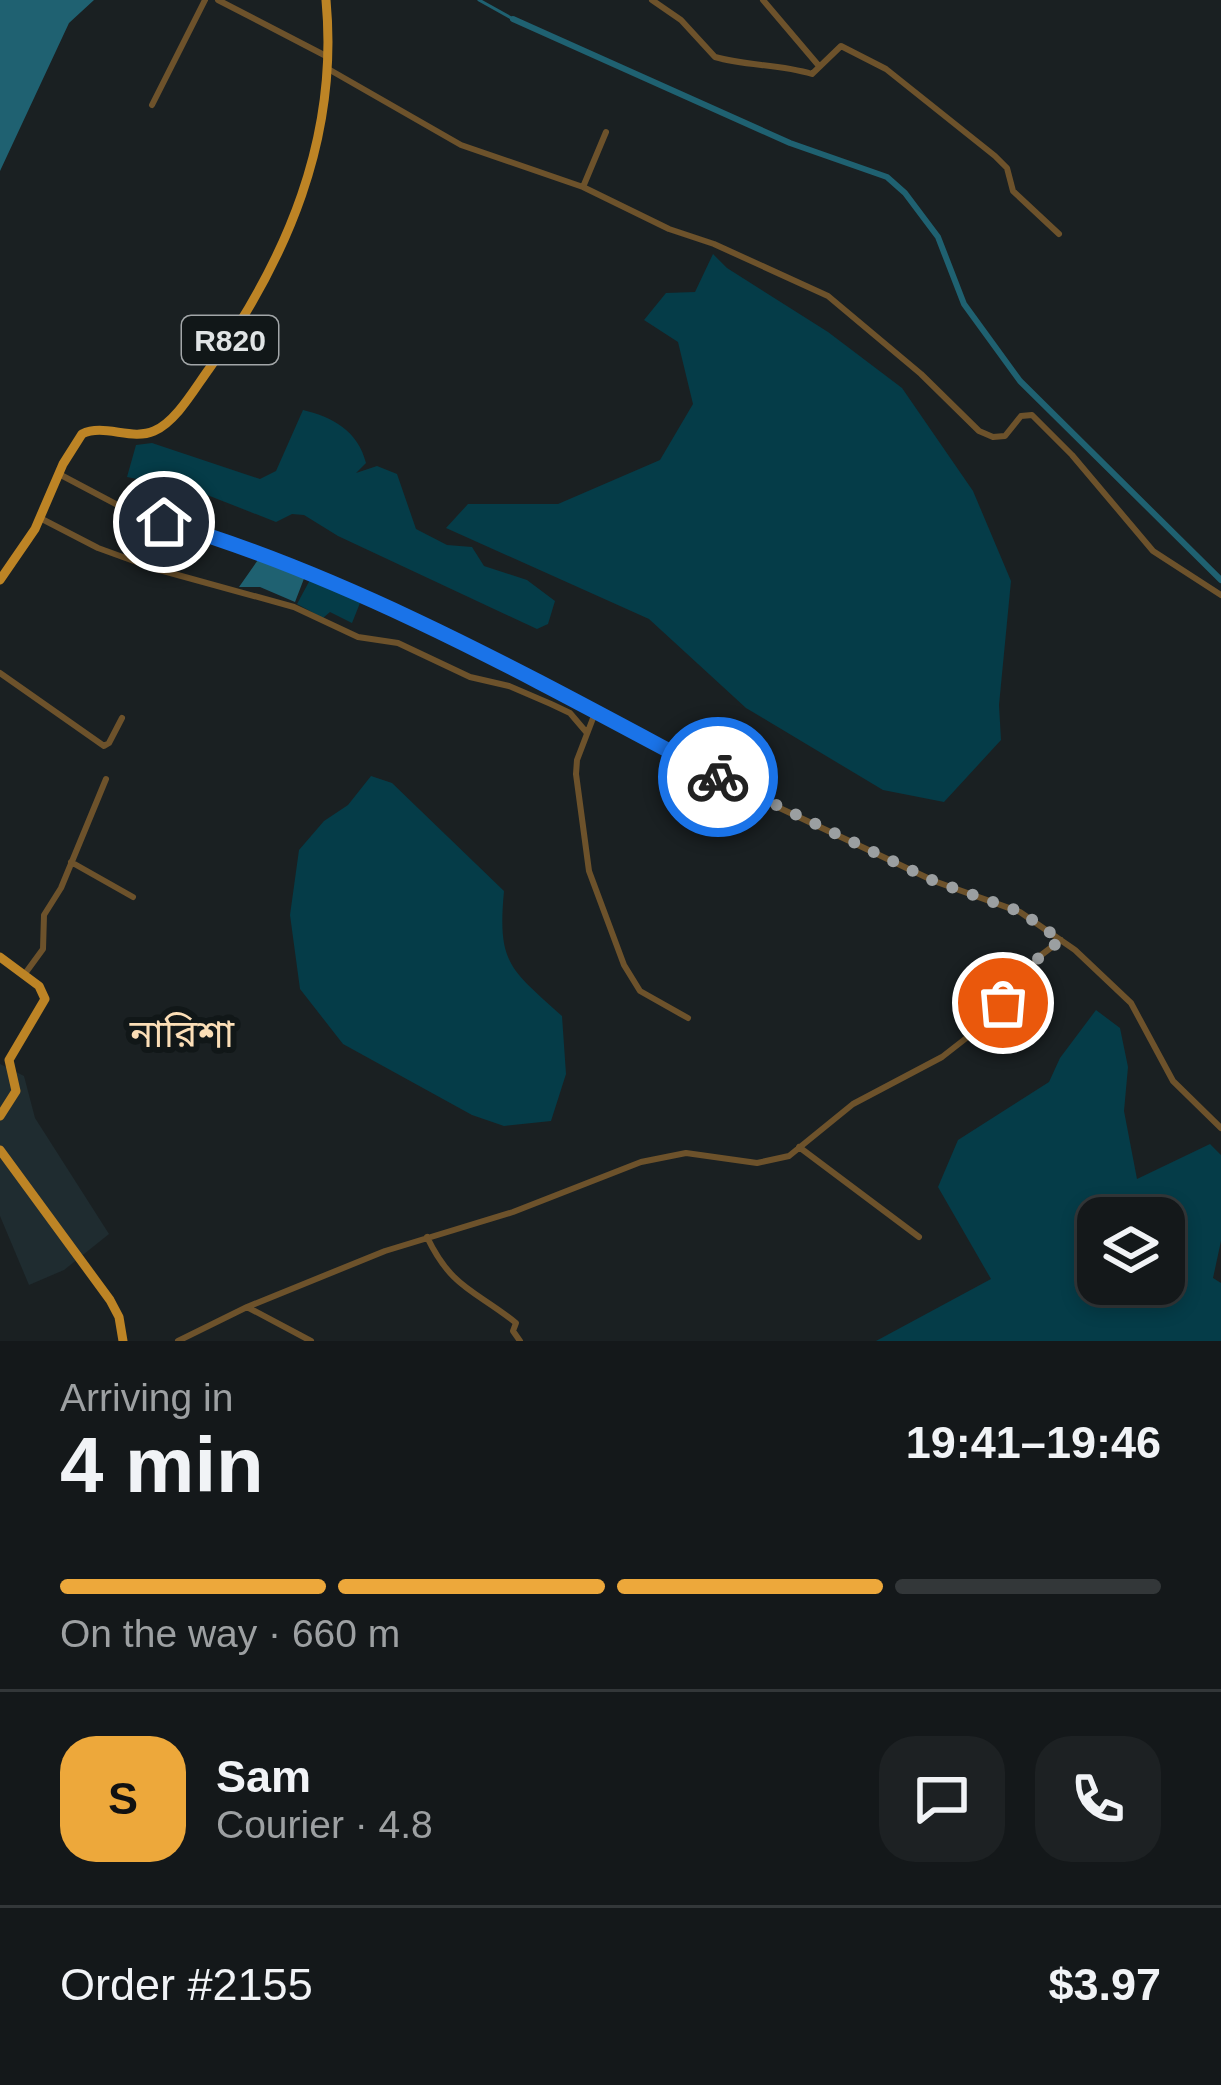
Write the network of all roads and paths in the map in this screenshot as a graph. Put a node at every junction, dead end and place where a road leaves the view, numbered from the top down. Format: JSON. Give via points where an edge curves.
{"nodes":[{"id":1,"x":205,"y":0,"type":"edge"},
{"id":2,"x":218,"y":0,"type":"edge"},
{"id":3,"x":326,"y":0,"type":"edge"},
{"id":4,"x":652,"y":0,"type":"edge"},
{"id":5,"x":763,"y":0,"type":"edge"},
{"id":6,"x":330,"y":57,"type":"junction"},
{"id":7,"x":819,"y":67,"type":"junction"},
{"id":8,"x":330,"y":70,"type":"junction"},
{"id":9,"x":152,"y":104,"type":"dead end"},
{"id":10,"x":606,"y":132,"type":"dead end"},
{"id":11,"x":583,"y":188,"type":"junction"},
{"id":12,"x":1059,"y":234,"type":"dead end"},
{"id":13,"x":58,"y":474,"type":"junction"},
{"id":14,"x":40,"y":518,"type":"junction"},
{"id":15,"x":0,"y":580,"type":"edge"},
{"id":16,"x":1221,"y":596,"type":"edge"},
{"id":17,"x":0,"y":673,"type":"edge"},
{"id":18,"x":595,"y":713,"type":"junction"},
{"id":19,"x":122,"y":718,"type":"dead end"},
{"id":20,"x":587,"y":733,"type":"junction"},
{"id":21,"x":106,"y":779,"type":"dead end"},
{"id":22,"x":70,"y":862,"type":"junction"},
{"id":23,"x":133,"y":897,"type":"dead end"},
{"id":24,"x":1061,"y":940,"type":"junction"},
{"id":25,"x":0,"y":957,"type":"edge"},
{"id":26,"x":24,"y":975,"type":"junction"},
{"id":27,"x":688,"y":1018,"type":"dead end"},
{"id":28,"x":0,"y":1116,"type":"edge"},
{"id":29,"x":1221,"y":1128,"type":"edge"},
{"id":30,"x":799,"y":1147,"type":"junction"},
{"id":31,"x":0,"y":1150,"type":"edge"},
{"id":32,"x":427,"y":1237,"type":"junction"},
{"id":33,"x":919,"y":1237,"type":"dead end"},
{"id":34,"x":247,"y":1307,"type":"junction"},
{"id":35,"x":122,"y":1341,"type":"edge"},
{"id":36,"x":178,"y":1341,"type":"edge"},
{"id":37,"x":310,"y":1341,"type":"edge"},
{"id":38,"x":520,"y":1341,"type":"edge"}],
"edges":[{"from":1,"to":9,"type":"street"},
{"from":2,"to":6,"type":"street"},
{"from":3,"to":6,"type":"main road","number":"R820"},
{"from":4,"to":7,"type":"street","via":[[715,57],[812,74]]},
{"from":5,"to":7,"type":"street"},
{"from":6,"to":8,"type":"main road","number":"R820"},
{"from":7,"to":12,"type":"street","via":[[845,45],[886,69],[1007,168],[1013,191]]},
{"from":8,"to":11,"type":"street","via":[[461,145]]},
{"from":8,"to":13,"type":"main road","number":"R820","via":[[301,199],[252,307],[159,429],[88,430]]},
{"from":10,"to":11,"type":"street"},
{"from":11,"to":16,"type":"street","via":[[828,296],[988,436],[1005,436],[1021,416],[1032,416],[1154,551]]},
{"from":13,"to":14,"type":"main road","number":"R820"},
{"from":13,"to":18,"type":"street","via":[[127,510],[207,534],[409,619]]},
{"from":14,"to":15,"type":"main road","number":"R820"},
{"from":14,"to":20,"type":"street","via":[[156,569],[294,607],[358,638],[398,643],[509,686],[569,713]]},
{"from":17,"to":19,"type":"street","via":[[104,746]]},
{"from":18,"to":20,"type":"street"},
{"from":18,"to":24,"type":"street","via":[[934,881],[1021,912]]},
{"from":20,"to":27,"type":"street","via":[[576,774],[589,871],[640,991]]},
{"from":21,"to":22,"type":"street"},
{"from":22,"to":23,"type":"street"},
{"from":22,"to":26,"type":"street","via":[[44,915],[43,949]]},
{"from":24,"to":29,"type":"street","via":[[1131,1003],[1174,1081]]},
{"from":24,"to":30,"type":"street","via":[[942,1058],[853,1104]]},
{"from":25,"to":26,"type":"main road"},
{"from":26,"to":28,"type":"main road","via":[[45,999],[8,1060],[16,1091]]},
{"from":30,"to":32,"type":"street","via":[[757,1163],[672,1154]]},
{"from":30,"to":33,"type":"street"},
{"from":31,"to":35,"type":"main road","via":[[110,1300]]},
{"from":32,"to":34,"type":"street"},
{"from":32,"to":38,"type":"street","via":[[460,1286],[516,1323]]},
{"from":34,"to":36,"type":"street"},
{"from":34,"to":37,"type":"street"}]}
